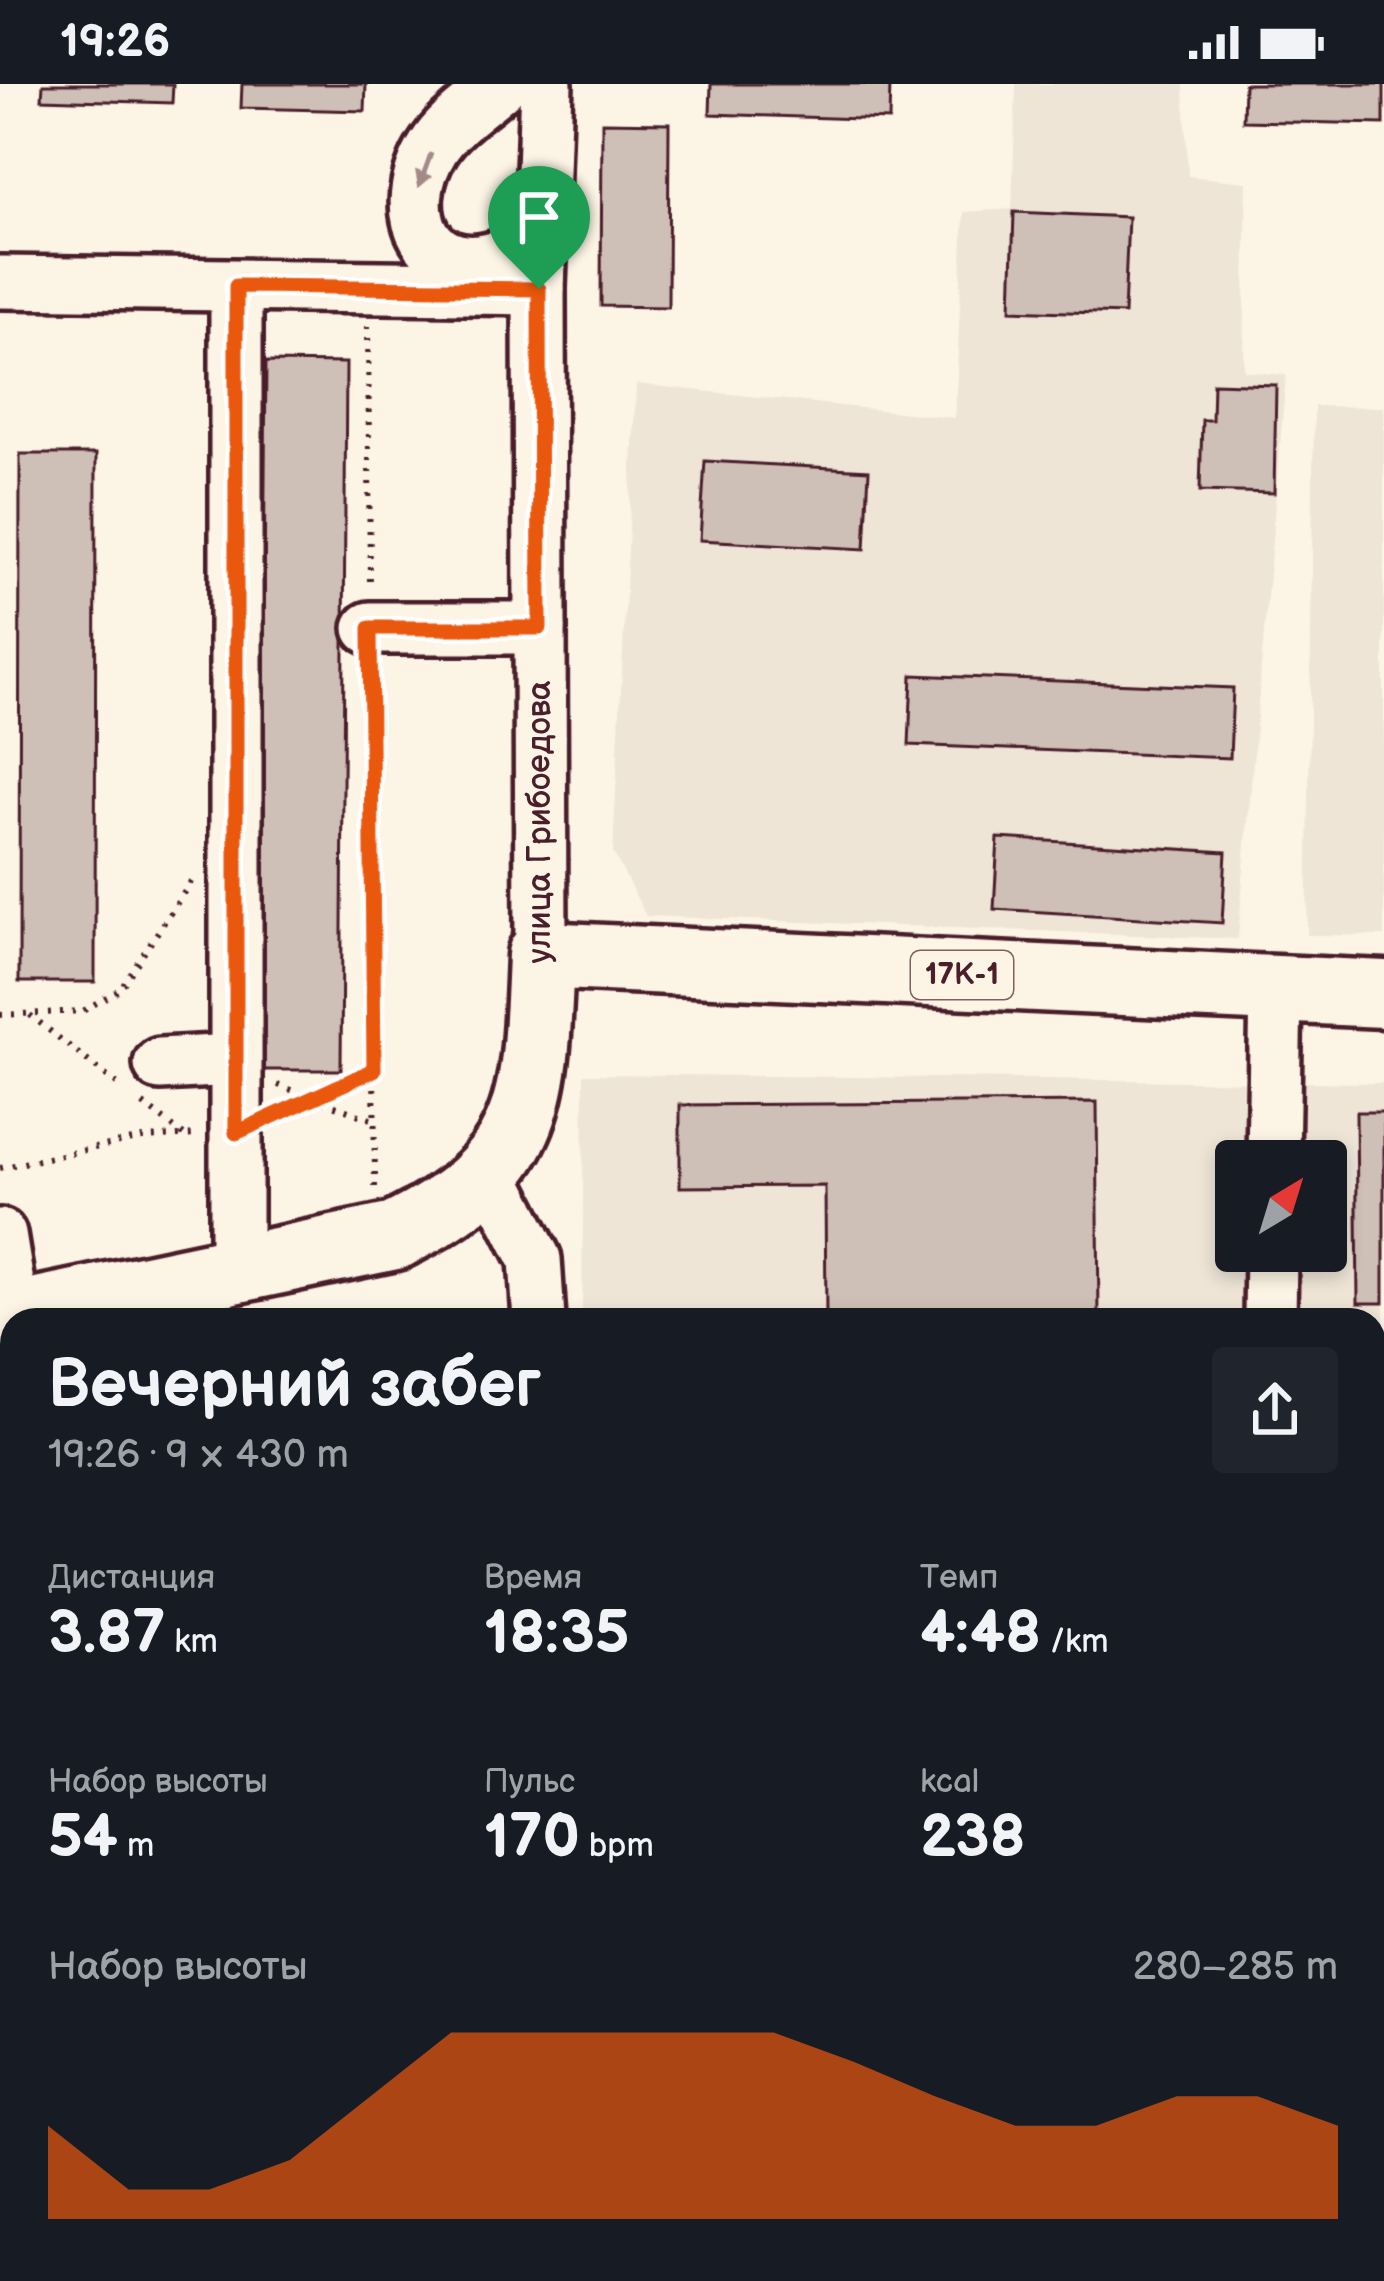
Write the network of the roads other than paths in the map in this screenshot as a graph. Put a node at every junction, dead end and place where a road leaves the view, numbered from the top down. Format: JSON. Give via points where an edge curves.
{"nodes":[{"id":1,"x":500,"y":84,"type":"edge"},
{"id":2,"x":546,"y":84,"type":"edge"},
{"id":3,"x":543,"y":194,"type":"junction"},
{"id":4,"x":0,"y":282,"type":"edge"},
{"id":5,"x":236,"y":286,"type":"junction"},
{"id":6,"x":539,"y":289,"type":"junction"},
{"id":7,"x":370,"y":628,"type":"road end"},
{"id":8,"x":540,"y":628,"type":"junction"},
{"id":9,"x":541,"y":956,"type":"junction"},
{"id":10,"x":1276,"y":989,"type":"junction"},
{"id":11,"x":1384,"y":994,"type":"edge"},
{"id":12,"x":160,"y":1064,"type":"dead end"},
{"id":13,"x":235,"y":1066,"type":"junction"},
{"id":14,"x":1273,"y":1140,"type":"edge"},
{"id":15,"x":491,"y":1173,"type":"junction"},
{"id":16,"x":0,"y":1235,"type":"edge"},
{"id":17,"x":236,"y":1269,"type":"junction"},
{"id":18,"x":1271,"y":1272,"type":"edge"},
{"id":19,"x":8,"y":1308,"type":"edge"},
{"id":20,"x":55,"y":1308,"type":"edge"},
{"id":21,"x":538,"y":1308,"type":"edge"},
{"id":22,"x":1270,"y":1308,"type":"edge"}],
"edges":[{"from":1,"to":3,"type":"street","one_way":true,"via":[[433,148],[416,223],[432,249],[481,263],[520,245]]},
{"from":2,"to":3,"type":"street","name":"улица Грибоедова"},
{"from":3,"to":6,"type":"street","name":"улица Грибоедова"},
{"from":4,"to":5,"type":"street"},
{"from":5,"to":6,"type":"street"},
{"from":5,"to":13,"type":"street"},
{"from":6,"to":8,"type":"street","name":"улица Грибоедова"},
{"from":7,"to":8,"type":"street"},
{"from":8,"to":9,"type":"street","name":"улица Грибоедова"},
{"from":9,"to":10,"type":"main road","number":"17К-1"},
{"from":9,"to":15,"type":"main road","name":"улица Грибоедова","via":[[526,1114]]},
{"from":10,"to":11,"type":"main road","number":"17К-1"},
{"from":10,"to":14,"type":"street"},
{"from":12,"to":13,"type":"street"},
{"from":13,"to":17,"type":"street"},
{"from":15,"to":17,"type":"main road","via":[[449,1209],[375,1240]]},
{"from":15,"to":21,"type":"street","via":[[536,1259]]},
{"from":16,"to":19,"type":"street"},
{"from":17,"to":20,"type":"main road"},
{"from":18,"to":22,"type":"street"}]}
